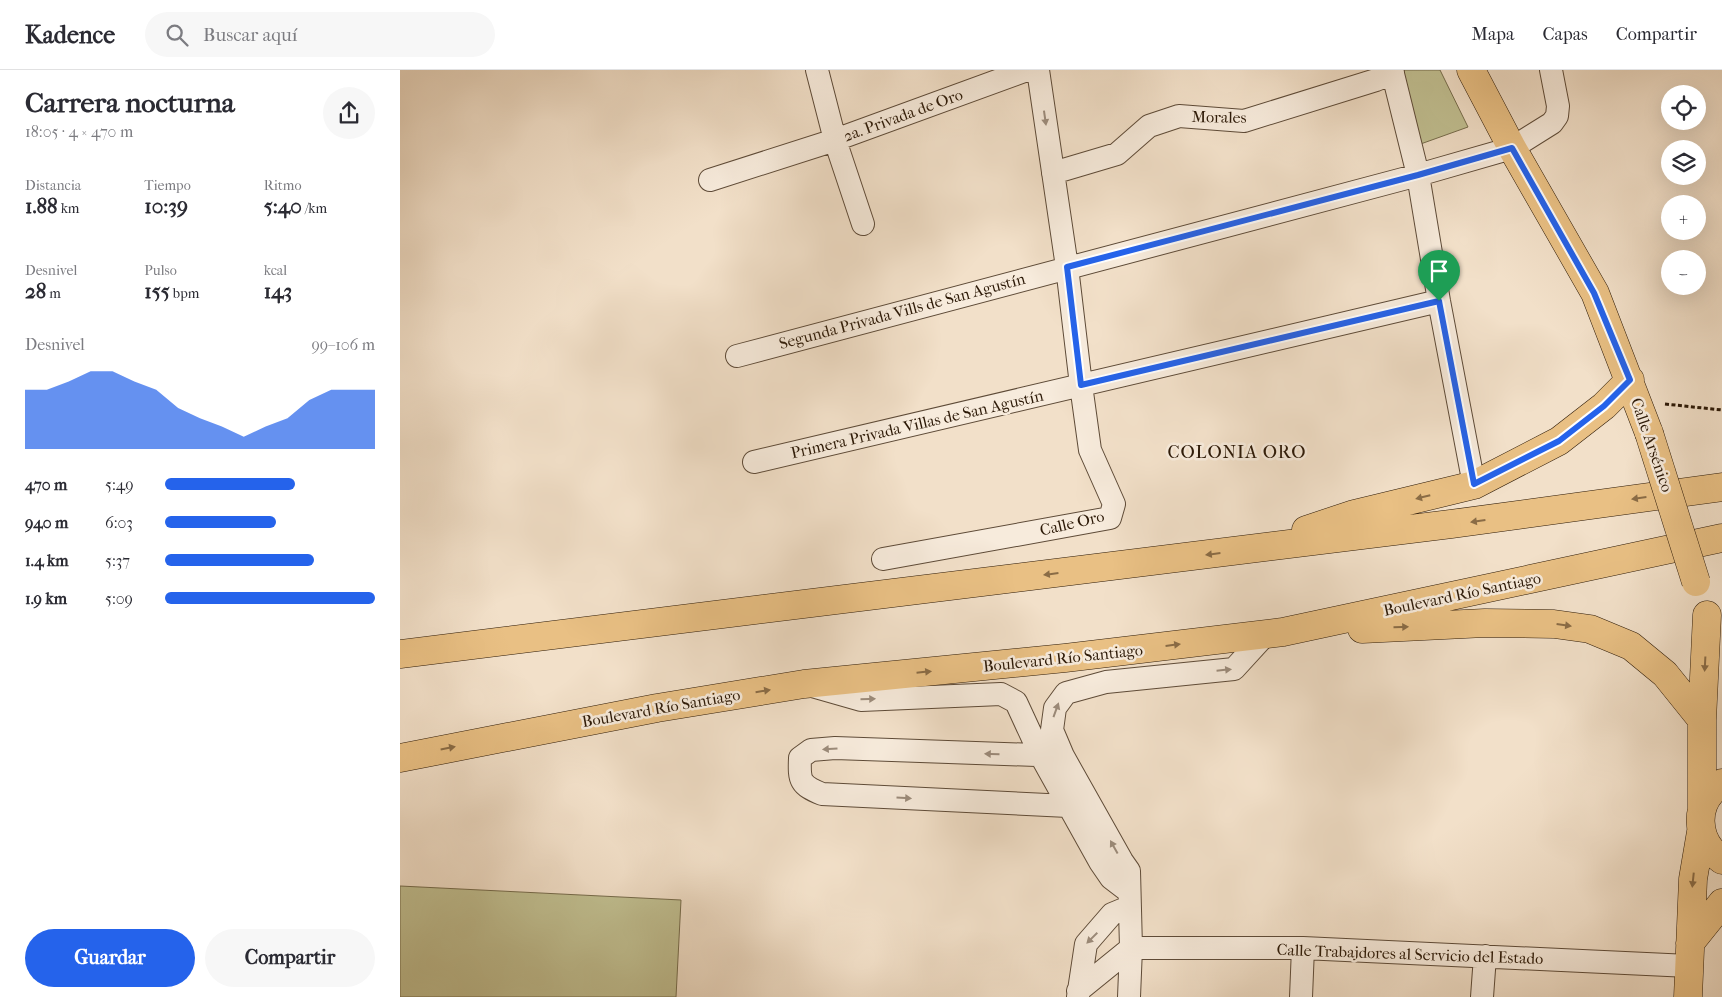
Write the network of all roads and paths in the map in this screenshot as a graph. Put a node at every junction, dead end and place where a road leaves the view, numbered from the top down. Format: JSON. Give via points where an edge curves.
{"nodes":[{"id":1,"x":817,"y":70,"type":"edge"},
{"id":2,"x":1027,"y":70,"type":"edge"},
{"id":3,"x":1038,"y":70,"type":"edge"},
{"id":4,"x":1470,"y":70,"type":"edge"},
{"id":5,"x":1551,"y":70,"type":"edge"},
{"id":6,"x":1393,"y":71,"type":"edge"},
{"id":7,"x":835,"y":140,"type":"junction"},
{"id":8,"x":1512,"y":148,"type":"junction"},
{"id":9,"x":1053,"y":173,"type":"junction"},
{"id":10,"x":1418,"y":175,"type":"junction"},
{"id":11,"x":710,"y":180,"type":"dead end"},
{"id":12,"x":863,"y":224,"type":"dead end"},
{"id":13,"x":1067,"y":267,"type":"junction"},
{"id":14,"x":1439,"y":301,"type":"junction"},
{"id":15,"x":737,"y":356,"type":"dead end"},
{"id":16,"x":1081,"y":385,"type":"junction"},
{"id":17,"x":1633,"y":390,"type":"junction"},
{"id":18,"x":1722,"y":410,"type":"edge"},
{"id":19,"x":754,"y":462,"type":"dead end"},
{"id":20,"x":1474,"y":484,"type":"junction"},
{"id":21,"x":1722,"y":487,"type":"edge"},
{"id":22,"x":1722,"y":538,"type":"edge"},
{"id":23,"x":1254,"y":548,"type":"junction"},
{"id":24,"x":883,"y":559,"type":"dead end"},
{"id":25,"x":1707,"y":615,"type":"junction"},
{"id":26,"x":1274,"y":633,"type":"junction"},
{"id":27,"x":1722,"y":648,"type":"edge"},
{"id":28,"x":400,"y":654,"type":"edge"},
{"id":29,"x":804,"y":684,"type":"junction"},
{"id":30,"x":1702,"y":720,"type":"junction"},
{"id":31,"x":1041,"y":756,"type":"junction"},
{"id":32,"x":1064,"y":756,"type":"junction"},
{"id":33,"x":400,"y":758,"type":"edge"},
{"id":34,"x":1722,"y":784,"type":"edge"},
{"id":35,"x":1068,"y":806,"type":"junction"},
{"id":36,"x":1702,"y":821,"type":"junction"},
{"id":37,"x":1722,"y":860,"type":"edge"},
{"id":38,"x":1128,"y":899,"type":"junction"},
{"id":39,"x":1722,"y":903,"type":"edge"},
{"id":40,"x":1722,"y":923,"type":"edge"},
{"id":41,"x":1131,"y":948,"type":"junction"},
{"id":42,"x":1303,"y":948,"type":"junction"},
{"id":43,"x":1691,"y":948,"type":"junction"},
{"id":44,"x":1484,"y":956,"type":"junction"},
{"id":45,"x":1078,"y":994,"type":"edge"},
{"id":46,"x":1129,"y":997,"type":"edge"},
{"id":47,"x":1300,"y":997,"type":"edge"},
{"id":48,"x":1482,"y":997,"type":"edge"},
{"id":49,"x":1688,"y":997,"type":"edge"}],
"edges":[{"from":1,"to":7,"type":"street","name":"2a. Privada de Oro"},
{"from":2,"to":7,"type":"street","name":"2a. Privada de Oro"},
{"from":3,"to":9,"type":"street","name":"Calle Oro","one_way":true},
{"from":4,"to":8,"type":"main road","name":"Calle Arsénico"},
{"from":5,"to":8,"type":"street","via":[[1557,116],[1552,124]]},
{"from":6,"to":9,"type":"street","name":"Morales","via":[[1376,80],[1244,121],[1179,116],[1149,126],[1117,154]]},
{"from":6,"to":10,"type":"street"},
{"from":7,"to":11,"type":"street","name":"2a. Privada de Oro"},
{"from":7,"to":12,"type":"street"},
{"from":8,"to":10,"type":"street"},
{"from":8,"to":17,"type":"main road","name":"Calle Arsénico","via":[[1594,293]]},
{"from":9,"to":13,"type":"street","name":"Calle Oro"},
{"from":10,"to":13,"type":"street"},
{"from":10,"to":14,"type":"street"},
{"from":13,"to":15,"type":"street","name":"Segunda Privada Vills de San Agustín"},
{"from":13,"to":16,"type":"street","name":"Calle Oro"},
{"from":14,"to":16,"type":"street","name":"Primera Privada Villas de San Agustín"},
{"from":14,"to":20,"type":"street"},
{"from":16,"to":19,"type":"street","name":"Primera Privada Villas de San Agustín"},
{"from":16,"to":24,"type":"street","name":"Calle Oro","via":[[1090,450],[1114,504],[1110,518]]},
{"from":17,"to":18,"type":"path"},
{"from":17,"to":20,"type":"main road","via":[[1604,406],[1559,441]]},
{"from":17,"to":25,"type":"main road","name":"Calle Arsénico","bridge":true},
{"from":20,"to":23,"type":"main road","one_way":true,"via":[[1354,514]]},
{"from":21,"to":23,"type":"main road","one_way":true},
{"from":22,"to":26,"type":"main road","name":"Boulevard Río Santiago"},
{"from":23,"to":28,"type":"main road","one_way":true},
{"from":25,"to":27,"type":"main road","name":"Calle Arsénico"},
{"from":25,"to":30,"type":"main road","name":"Calle Arsénico","one_way":true},
{"from":29,"to":26,"type":"main road","name":"Boulevard Río Santiago","one_way":true},
{"from":26,"to":30,"type":"main road","one_way":true,"via":[[1485,623],[1590,628],[1631,646],[1665,674]]},
{"from":32,"to":26,"type":"street","one_way":true,"via":[[1052,730],[1055,708],[1066,693],[1106,682],[1234,669]]},
{"from":29,"to":31,"type":"street","one_way":true,"via":[[861,700],[1002,694],[1016,702]]},
{"from":33,"to":29,"type":"main road","name":"Boulevard Río Santiago","one_way":true,"via":[[657,708]]},
{"from":30,"to":36,"type":"main road","name":"Calle Arsénico"},
{"from":31,"to":32,"type":"street"},
{"from":31,"to":35,"type":"street"},
{"from":31,"to":35,"type":"street","one_way":true,"via":[[835,748],[811,750],[800,758],[799,775],[807,788],[822,794]]},
{"from":38,"to":32,"type":"street","one_way":true,"via":[[1129,871]]},
{"from":34,"to":36,"type":"main road","via":[[1707,797]]},
{"from":35,"to":38,"type":"street","via":[[1100,862]]},
{"from":36,"to":37,"type":"main road","via":[[1706,845]]},
{"from":36,"to":43,"type":"main road","one_way":true,"via":[[1693,879]]},
{"from":38,"to":41,"type":"street"},
{"from":38,"to":45,"type":"street","one_way":true,"via":[[1086,944]]},
{"from":39,"to":43,"type":"main road"},
{"from":40,"to":43,"type":"main road"},
{"from":41,"to":42,"type":"street","name":"Calle Trabajdores al Servicio del Estado"},
{"from":41,"to":45,"type":"street"},
{"from":41,"to":46,"type":"street"},
{"from":42,"to":44,"type":"street","name":"Calle Trabajdores al Servicio del Estado"},
{"from":42,"to":47,"type":"street"},
{"from":43,"to":44,"type":"street","name":"Calle Trabajdores al Servicio del Estado"},
{"from":43,"to":49,"type":"main road"},
{"from":44,"to":48,"type":"street"}]}
